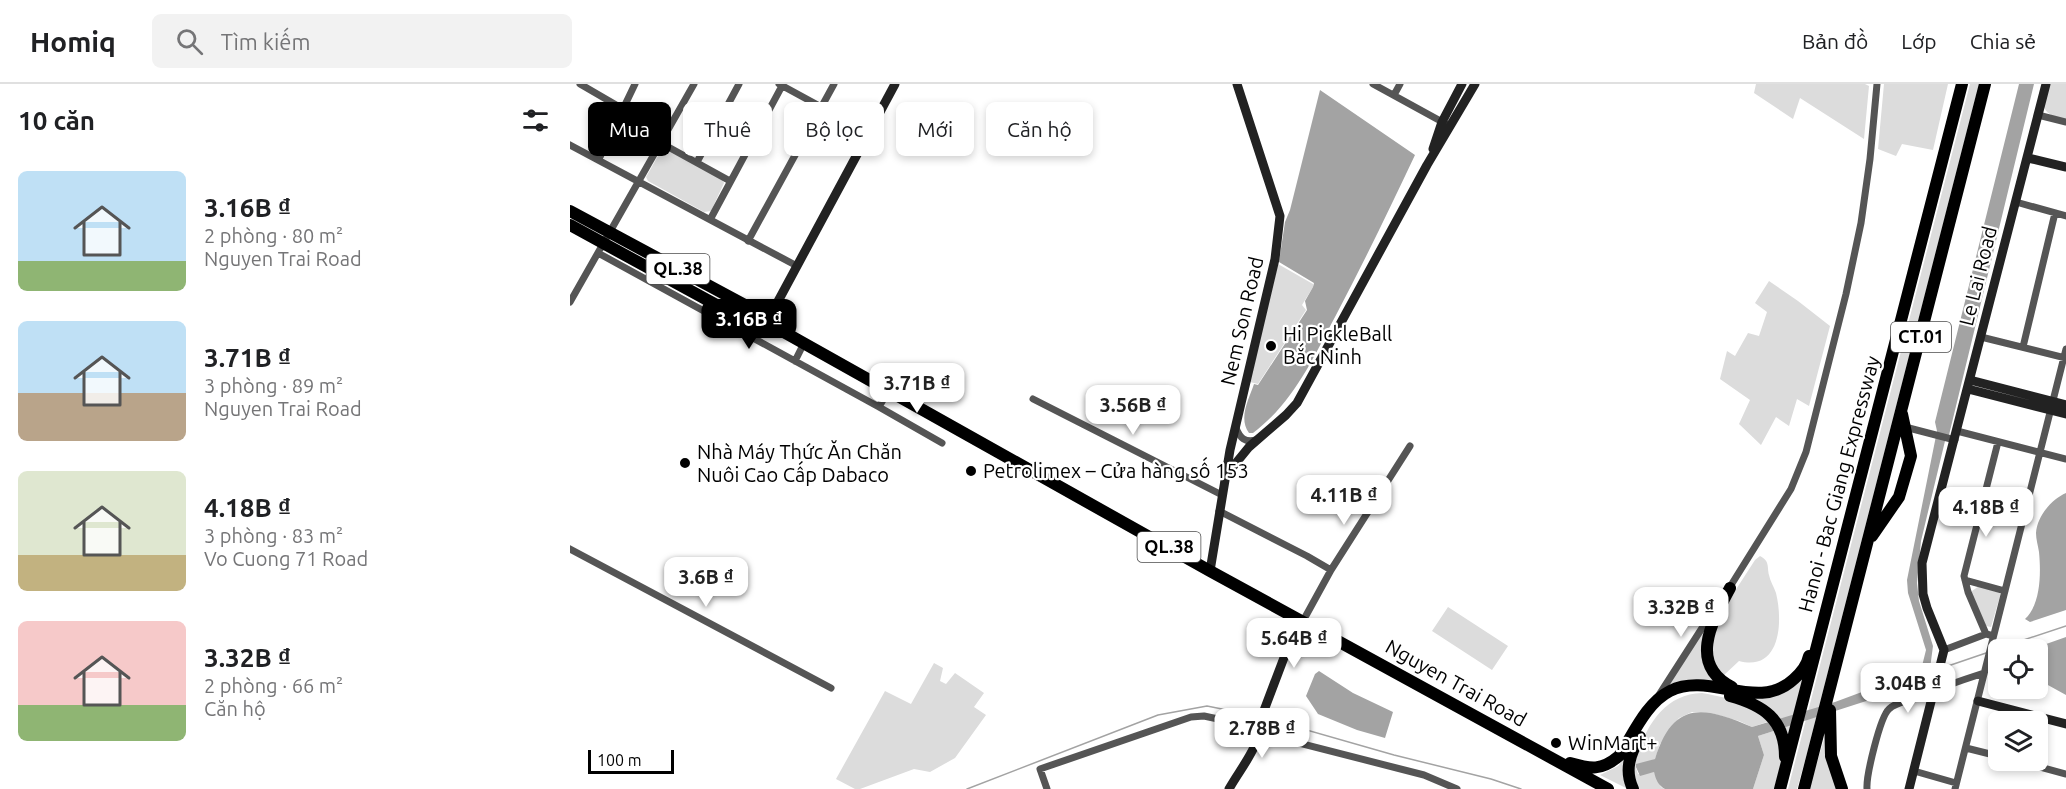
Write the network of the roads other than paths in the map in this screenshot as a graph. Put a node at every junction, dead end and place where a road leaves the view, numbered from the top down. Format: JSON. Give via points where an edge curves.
{"nodes":[{"id":1,"x":580,"y":84,"type":"edge"},
{"id":2,"x":635,"y":84,"type":"edge"},
{"id":3,"x":694,"y":84,"type":"edge"},
{"id":4,"x":739,"y":84,"type":"edge"},
{"id":5,"x":834,"y":84,"type":"edge"},
{"id":6,"x":895,"y":84,"type":"edge"},
{"id":7,"x":1237,"y":84,"type":"edge"},
{"id":8,"x":1373,"y":84,"type":"edge"},
{"id":9,"x":1400,"y":84,"type":"edge"},
{"id":10,"x":1462,"y":84,"type":"edge"},
{"id":11,"x":1475,"y":84,"type":"edge"},
{"id":12,"x":1877,"y":84,"type":"edge"},
{"id":13,"x":1957,"y":84,"type":"edge"},
{"id":14,"x":1962,"y":84,"type":"edge"},
{"id":15,"x":1985,"y":84,"type":"edge"},
{"id":16,"x":2046,"y":84,"type":"edge"},
{"id":17,"x":781,"y":85,"type":"edge"},
{"id":18,"x":1394,"y":95,"type":"junction"},
{"id":19,"x":611,"y":102,"type":"edge"},
{"id":20,"x":626,"y":102,"type":"edge"},
{"id":21,"x":812,"y":102,"type":"edge"},
{"id":22,"x":824,"y":102,"type":"edge"},
{"id":23,"x":884,"y":105,"type":"edge"},
{"id":24,"x":2038,"y":115,"type":"junction"},
{"id":25,"x":1442,"y":122,"type":"junction"},
{"id":26,"x":2066,"y":122,"type":"edge"},
{"id":27,"x":671,"y":125,"type":"edge"},
{"id":28,"x":1451,"y":127,"type":"junction"},
{"id":29,"x":570,"y":145,"type":"edge"},
{"id":30,"x":671,"y":148,"type":"edge"},
{"id":31,"x":600,"y":156,"type":"edge"},
{"id":32,"x":654,"y":156,"type":"edge"},
{"id":33,"x":794,"y":156,"type":"edge"},
{"id":34,"x":857,"y":156,"type":"edge"},
{"id":35,"x":2028,"y":158,"type":"junction"},
{"id":36,"x":599,"y":159,"type":"junction"},
{"id":37,"x":697,"y":162,"type":"junction"},
{"id":38,"x":1427,"y":165,"type":"junction"},
{"id":39,"x":2066,"y":167,"type":"edge"},
{"id":40,"x":640,"y":181,"type":"junction"},
{"id":41,"x":730,"y":181,"type":"junction"},
{"id":42,"x":2016,"y":202,"type":"junction"},
{"id":43,"x":570,"y":211,"type":"edge"},
{"id":44,"x":2055,"y":213,"type":"junction"},
{"id":45,"x":2066,"y":216,"type":"edge"},
{"id":46,"x":711,"y":218,"type":"junction"},
{"id":47,"x":1926,"y":221,"type":"junction"},
{"id":48,"x":570,"y":225,"type":"edge"},
{"id":49,"x":610,"y":232,"type":"junction"},
{"id":50,"x":748,"y":241,"type":"junction"},
{"id":51,"x":601,"y":249,"type":"junction"},
{"id":52,"x":797,"y":266,"type":"junction"},
{"id":53,"x":570,"y":302,"type":"edge"},
{"id":54,"x":720,"y":313,"type":"junction"},
{"id":55,"x":770,"y":318,"type":"junction"},
{"id":56,"x":782,"y":331,"type":"junction"},
{"id":57,"x":1981,"y":337,"type":"junction"},
{"id":58,"x":804,"y":343,"type":"junction"},
{"id":59,"x":2023,"y":347,"type":"junction"},
{"id":60,"x":2066,"y":349,"type":"edge"},
{"id":61,"x":2065,"y":358,"type":"edge"},
{"id":62,"x":795,"y":361,"type":"junction"},
{"id":63,"x":1969,"y":384,"type":"junction"},
{"id":64,"x":888,"y":391,"type":"junction"},
{"id":65,"x":1033,"y":399,"type":"dead end"},
{"id":66,"x":2066,"y":405,"type":"edge"},
{"id":67,"x":2051,"y":406,"type":"junction"},
{"id":68,"x":879,"y":407,"type":"junction"},
{"id":69,"x":1902,"y":411,"type":"junction"},
{"id":70,"x":2066,"y":414,"type":"edge"},
{"id":71,"x":1905,"y":427,"type":"junction"},
{"id":72,"x":1236,"y":428,"type":"junction"},
{"id":73,"x":1956,"y":436,"type":"junction"},
{"id":74,"x":1258,"y":439,"type":"junction"},
{"id":75,"x":1998,"y":442,"type":"junction"},
{"id":76,"x":942,"y":443,"type":"dead end"},
{"id":77,"x":1410,"y":446,"type":"dead end"},
{"id":78,"x":2040,"y":453,"type":"junction"},
{"id":79,"x":2066,"y":459,"type":"edge"},
{"id":80,"x":1225,"y":476,"type":"junction"},
{"id":81,"x":1222,"y":495,"type":"junction"},
{"id":82,"x":1219,"y":511,"type":"junction"},
{"id":83,"x":1851,"y":515,"type":"junction"},
{"id":84,"x":1868,"y":542,"type":"junction"},
{"id":85,"x":570,"y":549,"type":"edge"},
{"id":86,"x":1331,"y":570,"type":"junction"},
{"id":87,"x":1209,"y":571,"type":"junction"},
{"id":88,"x":1965,"y":580,"type":"junction"},
{"id":89,"x":1730,"y":588,"type":"junction"},
{"id":90,"x":1856,"y":588,"type":"junction"},
{"id":91,"x":2005,"y":591,"type":"junction"},
{"id":92,"x":1303,"y":621,"type":"junction"},
{"id":93,"x":1990,"y":637,"type":"junction"},
{"id":94,"x":1944,"y":654,"type":"junction"},
{"id":95,"x":1984,"y":673,"type":"junction"},
{"id":96,"x":1936,"y":685,"type":"junction"},
{"id":97,"x":831,"y":688,"type":"dead end"},
{"id":98,"x":1738,"y":691,"type":"junction"},
{"id":99,"x":1978,"y":701,"type":"junction"},
{"id":100,"x":1653,"y":704,"type":"junction"},
{"id":101,"x":2066,"y":724,"type":"edge"},
{"id":102,"x":1260,"y":728,"type":"junction"},
{"id":103,"x":1966,"y":748,"type":"junction"},
{"id":104,"x":1988,"y":754,"type":"edge"},
{"id":105,"x":1557,"y":760,"type":"junction"},
{"id":106,"x":2048,"y":769,"type":"edge"},
{"id":107,"x":1914,"y":771,"type":"junction"},
{"id":108,"x":1576,"y":772,"type":"junction"},
{"id":109,"x":2066,"y":774,"type":"edge"},
{"id":110,"x":1956,"y":786,"type":"edge"},
{"id":111,"x":1047,"y":789,"type":"edge"},
{"id":112,"x":1229,"y":789,"type":"edge"},
{"id":113,"x":1457,"y":789,"type":"edge"},
{"id":114,"x":1589,"y":789,"type":"edge"},
{"id":115,"x":1608,"y":789,"type":"edge"},
{"id":116,"x":1633,"y":789,"type":"edge"},
{"id":117,"x":1778,"y":789,"type":"edge"},
{"id":118,"x":1804,"y":789,"type":"edge"},
{"id":119,"x":1842,"y":789,"type":"edge"},
{"id":120,"x":1867,"y":789,"type":"edge"},
{"id":121,"x":1909,"y":789,"type":"edge"}],
"edges":[{"from":1,"to":19,"type":"street"},
{"from":2,"to":20,"type":"street"},
{"from":3,"to":27,"type":"street"},
{"from":4,"to":37,"type":"street"},
{"from":5,"to":22,"type":"street"},
{"from":6,"to":23,"type":"street"},
{"from":7,"to":72,"type":"street","name":"Nem Son Road","via":[[1280,225]]},
{"from":8,"to":18,"type":"street"},
{"from":9,"to":18,"type":"street"},
{"from":10,"to":25,"type":"street"},
{"from":11,"to":28,"type":"street"},
{"from":12,"to":89,"type":"street","via":[[1861,223],[1806,452],[1791,489]]},
{"from":13,"to":47,"type":"highway"},
{"from":14,"to":47,"type":"highway","name":"Hanoi - Bac Giang Expressway","number":"CT.01"},
{"from":15,"to":69,"type":"highway","number":"CT.01"},
{"from":16,"to":24,"type":"street","name":"Le Lai Road"},
{"from":17,"to":21,"type":"street"},
{"from":17,"to":41,"type":"street"},
{"from":18,"to":25,"type":"street"},
{"from":24,"to":26,"type":"street"},
{"from":24,"to":35,"type":"street","name":"Le Lai Road"},
{"from":25,"to":28,"type":"street"},
{"from":25,"to":38,"type":"street"},
{"from":28,"to":38,"type":"street"},
{"from":29,"to":36,"type":"street"},
{"from":30,"to":37,"type":"street"},
{"from":31,"to":36,"type":"street"},
{"from":32,"to":40,"type":"street"},
{"from":33,"to":50,"type":"street"},
{"from":34,"to":52,"type":"street"},
{"from":35,"to":39,"type":"street"},
{"from":35,"to":42,"type":"street","name":"Le Lai Road"},
{"from":36,"to":40,"type":"street"},
{"from":37,"to":41,"type":"street"},
{"from":38,"to":74,"type":"street","via":[[1303,393],[1286,415]]},
{"from":40,"to":46,"type":"street"},
{"from":40,"to":49,"type":"street"},
{"from":41,"to":46,"type":"street"},
{"from":42,"to":44,"type":"street"},
{"from":42,"to":57,"type":"street","name":"Le Lai Road"},
{"from":43,"to":49,"type":"highway","name":"Nguyen Trai Road","number":"QL.38"},
{"from":44,"to":45,"type":"street"},
{"from":44,"to":59,"type":"street"},
{"from":46,"to":50,"type":"street"},
{"from":47,"to":83,"type":"highway","name":"Hanoi - Bac Giang Expressway","number":"CT.01"},
{"from":48,"to":51,"type":"highway","name":"Nguyen Trai Road","number":"QL.38"},
{"from":49,"to":51,"type":"street"},
{"from":49,"to":55,"type":"highway","name":"Nguyen Trai Road","number":"QL.38"},
{"from":50,"to":52,"type":"street"},
{"from":51,"to":53,"type":"street"},
{"from":51,"to":54,"type":"highway","name":"Nguyen Trai Road","number":"QL.38"},
{"from":52,"to":55,"type":"street"},
{"from":54,"to":56,"type":"highway","name":"Nguyen Trai Road","number":"QL.38","via":[[767,330]]},
{"from":54,"to":62,"type":"street"},
{"from":55,"to":56,"type":"highway","name":"Nguyen Trai Road","number":"QL.38"},
{"from":56,"to":58,"type":"highway","name":"Nguyen Trai Road","number":"QL.38"},
{"from":57,"to":59,"type":"street"},
{"from":57,"to":63,"type":"street","name":"Le Lai Road"},
{"from":58,"to":62,"type":"street"},
{"from":58,"to":64,"type":"highway","name":"Nguyen Trai Road","number":"QL.38"},
{"from":59,"to":61,"type":"street"},
{"from":60,"to":61,"type":"street"},
{"from":61,"to":67,"type":"street"},
{"from":62,"to":68,"type":"street"},
{"from":63,"to":67,"type":"street"},
{"from":63,"to":73,"type":"street","name":"Le Lai Road"},
{"from":64,"to":68,"type":"street"},
{"from":64,"to":87,"type":"highway","name":"Nguyen Trai Road","number":"QL.38"},
{"from":65,"to":81,"type":"street"},
{"from":66,"to":67,"type":"street"},
{"from":67,"to":70,"type":"street"},
{"from":67,"to":78,"type":"street"},
{"from":68,"to":76,"type":"street"},
{"from":69,"to":71,"type":"highway"},
{"from":69,"to":84,"type":"highway","number":"CT.01"},
{"from":71,"to":73,"type":"street"},
{"from":71,"to":84,"type":"highway","via":[[1911,456],[1899,497]]},
{"from":72,"to":74,"type":"street","via":[[1246,441]]},
{"from":72,"to":80,"type":"street","name":"Nem Son Road"},
{"from":73,"to":75,"type":"street"},
{"from":73,"to":94,"type":"street","name":"Le Lai Road","via":[[1921,575],[1927,608]]},
{"from":74,"to":80,"type":"street"},
{"from":75,"to":78,"type":"street"},
{"from":75,"to":88,"type":"street"},
{"from":77,"to":86,"type":"street"},
{"from":78,"to":79,"type":"street"},
{"from":78,"to":91,"type":"street"},
{"from":80,"to":81,"type":"street","name":"Nem Son Road"},
{"from":81,"to":82,"type":"street","name":"Nem Son Road"},
{"from":82,"to":86,"type":"street"},
{"from":82,"to":87,"type":"street","name":"Nem Son Road"},
{"from":83,"to":98,"type":"highway","via":[[1840,539],[1808,663],[1779,690]]},
{"from":83,"to":117,"type":"highway","name":"Hanoi - Bac Giang Expressway","number":"CT.01"},
{"from":84,"to":90,"type":"highway","number":"CT.01"},
{"from":85,"to":97,"type":"street"},
{"from":86,"to":92,"type":"street"},
{"from":87,"to":92,"type":"highway","name":"Nguyen Trai Road","number":"QL.38"},
{"from":88,"to":91,"type":"street"},
{"from":88,"to":93,"type":"street"},
{"from":89,"to":98,"type":"highway","via":[[1706,643],[1714,672]]},
{"from":89,"to":100,"type":"street"},
{"from":90,"to":118,"type":"highway","number":"CT.01"},
{"from":90,"to":119,"type":"highway","via":[[1853,619],[1830,710],[1831,756]]},
{"from":91,"to":93,"type":"street"},
{"from":92,"to":102,"type":"street","via":[[1285,655]]},
{"from":92,"to":105,"type":"highway","name":"Nguyen Trai Road","number":"QL.38"},
{"from":93,"to":94,"type":"street"},
{"from":93,"to":95,"type":"street"},
{"from":94,"to":96,"type":"street"},
{"from":95,"to":96,"type":"street"},
{"from":95,"to":99,"type":"street"},
{"from":96,"to":107,"type":"street"},
{"from":96,"to":120,"type":"street","via":[[1886,712]]},
{"from":98,"to":100,"type":"highway","via":[[1710,685],[1689,686],[1671,691]]},
{"from":99,"to":101,"type":"street"},
{"from":99,"to":103,"type":"street"},
{"from":100,"to":105,"type":"highway","via":[[1612,762],[1592,768]]},
{"from":102,"to":111,"type":"street","via":[[1204,716],[1191,717],[1040,769]]},
{"from":102,"to":112,"type":"street"},
{"from":102,"to":113,"type":"street","via":[[1424,775]]},
{"from":103,"to":104,"type":"street"},
{"from":103,"to":110,"type":"street"},
{"from":105,"to":108,"type":"highway","name":"Nguyen Trai Road","number":"QL.38"},
{"from":106,"to":109,"type":"street"},
{"from":107,"to":110,"type":"street"},
{"from":107,"to":121,"type":"street"},
{"from":108,"to":114,"type":"highway"},
{"from":108,"to":115,"type":"highway","name":"Nguyen Trai Road","number":"QL.38"},
{"from":116,"to":117,"type":"highway","via":[[1628,774],[1630,758],[1652,717],[1673,697],[1697,691],[1757,705],[1776,723],[1784,739],[1785,755]]}]}
